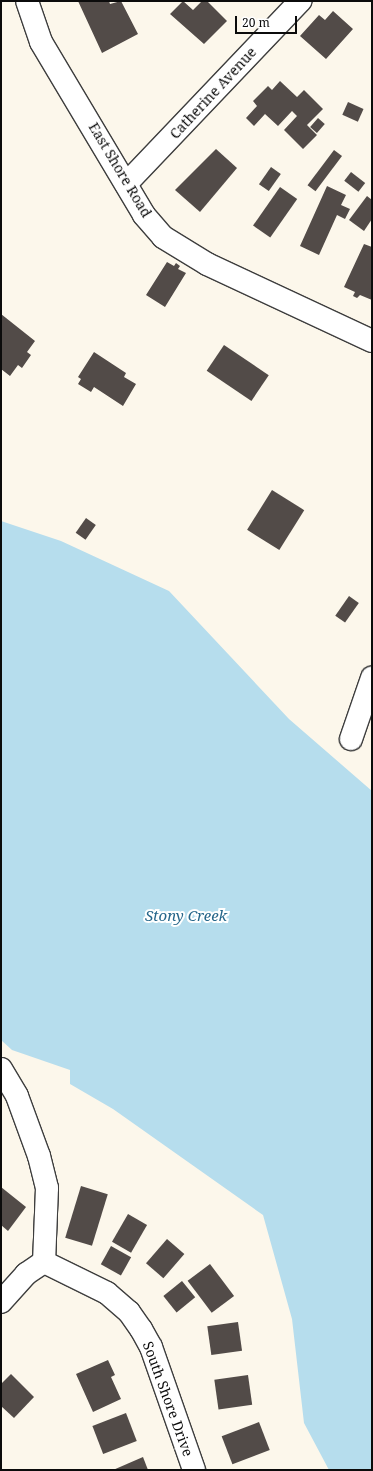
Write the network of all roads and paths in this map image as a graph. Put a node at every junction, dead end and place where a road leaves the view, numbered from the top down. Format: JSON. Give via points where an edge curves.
{"nodes":[{"id":1,"x":27,"y":1,"type":"edge"},
{"id":2,"x":300,"y":1,"type":"edge"},
{"id":3,"x":126,"y":184,"type":"junction"},
{"id":4,"x":372,"y":341,"type":"edge"},
{"id":5,"x":372,"y":678,"type":"edge"},
{"id":6,"x":351,"y":739,"type":"dead end"},
{"id":7,"x":1,"y":1069,"type":"edge"},
{"id":8,"x":44,"y":1262,"type":"junction"},
{"id":9,"x":1,"y":1302,"type":"edge"},
{"id":10,"x":194,"y":1470,"type":"edge"}],
"edges":[{"from":1,"to":3,"type":"street","name":"East Shore Road","via":[[41,42]]},
{"from":2,"to":3,"type":"street","name":"Catherine Avenue"},
{"from":3,"to":4,"type":"street","name":"East Shore Road","via":[[144,215],[163,237],[207,264]]},
{"from":5,"to":6,"type":"street"},
{"from":7,"to":8,"type":"street","via":[[17,1096],[39,1156],[47,1188]]},
{"from":8,"to":9,"type":"street","via":[[26,1274]]},
{"from":8,"to":10,"type":"street","name":"South Shore Drive","via":[[107,1293],[129,1312],[151,1347]]}]}
